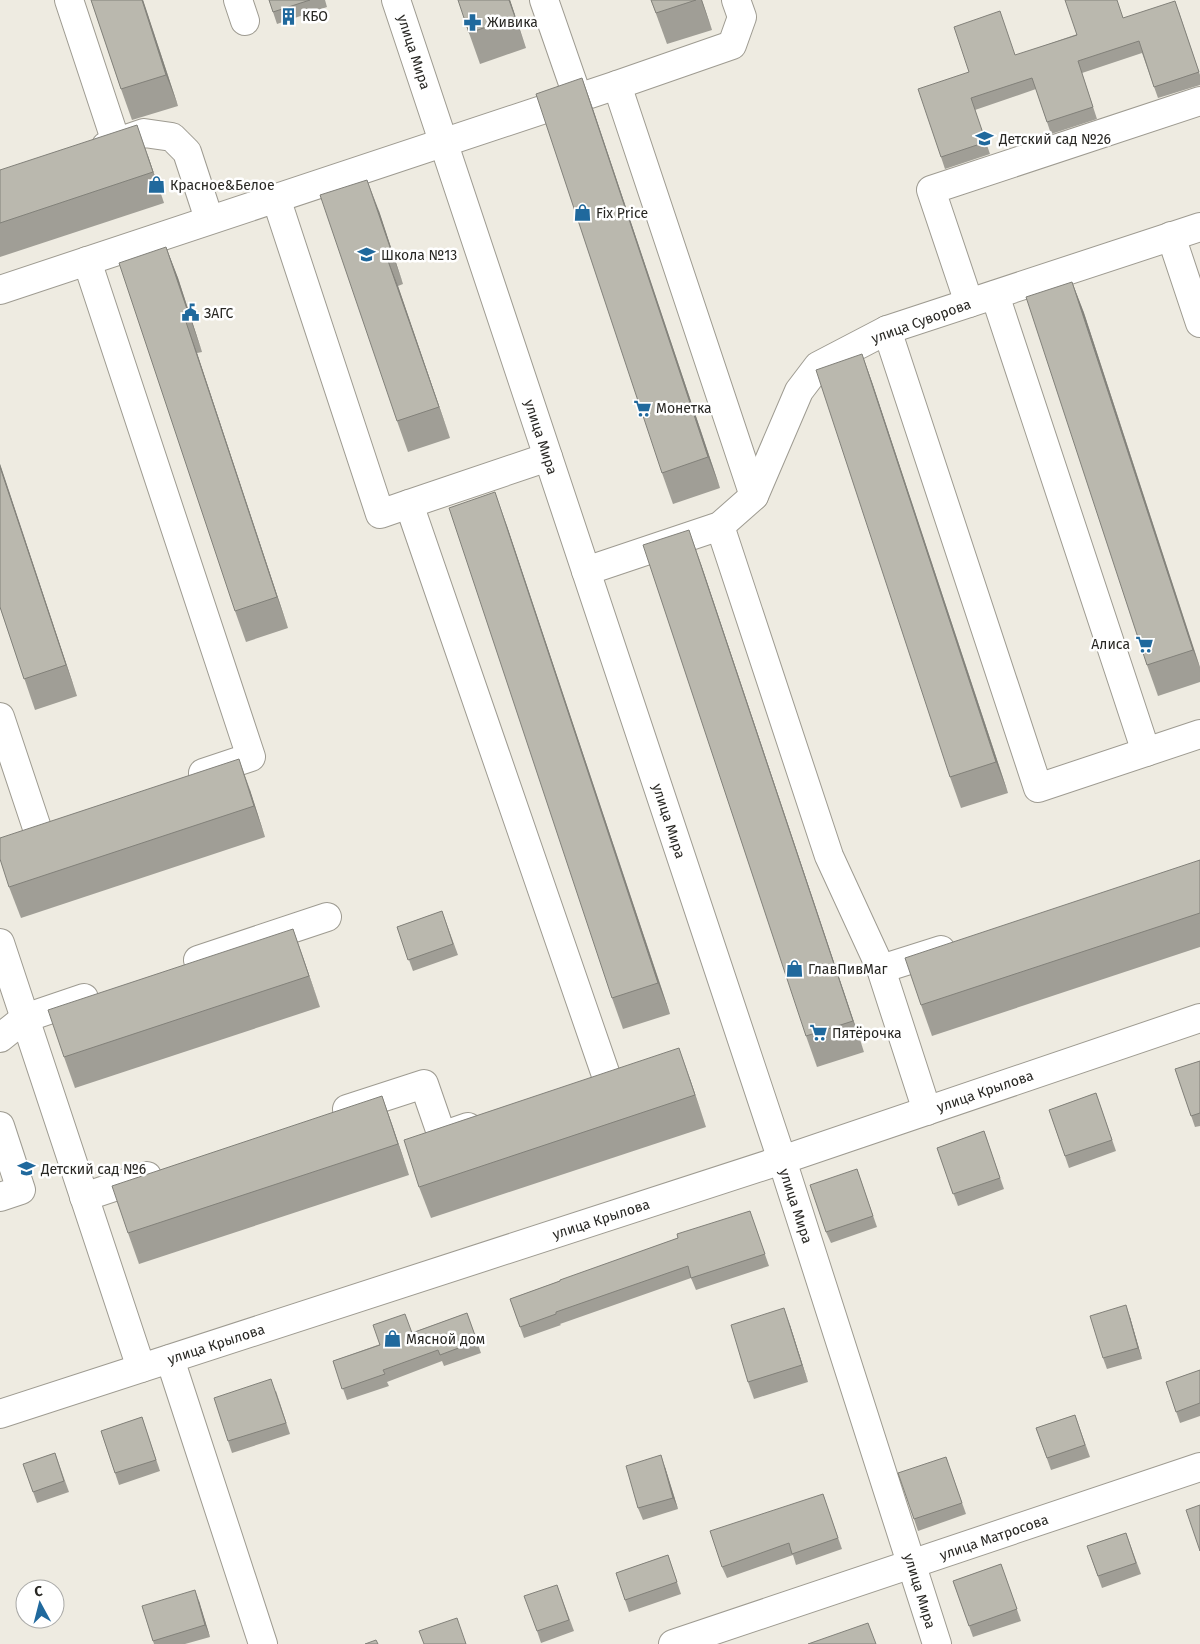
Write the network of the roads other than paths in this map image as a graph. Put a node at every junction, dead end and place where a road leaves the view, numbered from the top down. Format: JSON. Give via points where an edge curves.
{"nodes":[{"id":1,"x":69,"y":0,"type":"edge"},
{"id":2,"x":396,"y":0,"type":"edge"},
{"id":3,"x":544,"y":0,"type":"edge"},
{"id":4,"x":736,"y":0,"type":"edge"},
{"id":5,"x":617,"y":85,"type":"junction"},
{"id":6,"x":578,"y":98,"type":"junction"},
{"id":7,"x":1200,"y":101,"type":"edge"},
{"id":8,"x":116,"y":142,"type":"junction"},
{"id":9,"x":444,"y":143,"type":"junction"},
{"id":10,"x":80,"y":154,"type":"edge"},
{"id":11,"x":276,"y":198,"type":"junction"},
{"id":12,"x":209,"y":220,"type":"junction"},
{"id":13,"x":1200,"y":227,"type":"edge"},
{"id":14,"x":1172,"y":236,"type":"junction"},
{"id":15,"x":87,"y":261,"type":"junction"},
{"id":16,"x":0,"y":290,"type":"edge"},
{"id":17,"x":995,"y":295,"type":"junction"},
{"id":18,"x":969,"y":303,"type":"junction"},
{"id":19,"x":1200,"y":322,"type":"edge"},
{"id":20,"x":887,"y":330,"type":"junction"},
{"id":21,"x":548,"y":457,"type":"junction"},
{"id":22,"x":754,"y":496,"type":"junction"},
{"id":23,"x":409,"y":504,"type":"junction"},
{"id":24,"x":720,"y":526,"type":"junction"},
{"id":25,"x":586,"y":570,"type":"junction"},
{"id":26,"x":0,"y":716,"type":"edge"},
{"id":27,"x":1200,"y":734,"type":"edge"},
{"id":28,"x":1146,"y":752,"type":"junction"},
{"id":29,"x":177,"y":782,"type":"edge"},
{"id":30,"x":9,"y":837,"type":"edge"},
{"id":31,"x":328,"y":917,"type":"dead end"},
{"id":32,"x":965,"y":942,"type":"edge"},
{"id":33,"x":0,"y":943,"type":"edge"},
{"id":34,"x":176,"y":968,"type":"edge"},
{"id":35,"x":881,"y":969,"type":"junction"},
{"id":36,"x":110,"y":990,"type":"edge"},
{"id":37,"x":25,"y":1018,"type":"junction"},
{"id":38,"x":1200,"y":1018,"type":"edge"},
{"id":39,"x":0,"y":1038,"type":"edge"},
{"id":40,"x":635,"y":1072,"type":"edge"},
{"id":41,"x":608,"y":1081,"type":"junction"},
{"id":42,"x":580,"y":1090,"type":"edge"},
{"id":43,"x":927,"y":1111,"type":"junction"},
{"id":44,"x":321,"y":1118,"type":"edge"},
{"id":45,"x":488,"y":1121,"type":"edge"},
{"id":46,"x":0,"y":1126,"type":"edge"},
{"id":47,"x":782,"y":1160,"type":"junction"},
{"id":48,"x":170,"y":1168,"type":"edge"},
{"id":49,"x":0,"y":1197,"type":"edge"},
{"id":50,"x":84,"y":1197,"type":"junction"},
{"id":51,"x":170,"y":1359,"type":"junction"},
{"id":52,"x":141,"y":1368,"type":"junction"},
{"id":53,"x":0,"y":1414,"type":"edge"},
{"id":54,"x":1200,"y":1467,"type":"edge"},
{"id":55,"x":912,"y":1564,"type":"junction"},
{"id":56,"x":264,"y":1644,"type":"edge"},
{"id":57,"x":674,"y":1644,"type":"edge"},
{"id":58,"x":937,"y":1644,"type":"edge"}],
"edges":[{"from":1,"to":8,"type":"street"},
{"from":2,"to":9,"type":"street","name":"улица Мира"},
{"from":3,"to":6,"type":"street"},
{"from":4,"to":5,"type":"street","via":[[742,17],[732,45]]},
{"from":5,"to":6,"type":"street"},
{"from":5,"to":22,"type":"street"},
{"from":6,"to":9,"type":"street"},
{"from":7,"to":18,"type":"street","via":[[931,190]]},
{"from":8,"to":10,"type":"street"},
{"from":8,"to":12,"type":"street","via":[[144,133],[172,137],[187,152]]},
{"from":9,"to":11,"type":"street"},
{"from":9,"to":21,"type":"street","name":"улица Мира"},
{"from":11,"to":12,"type":"street"},
{"from":11,"to":23,"type":"street","via":[[380,514]]},
{"from":12,"to":15,"type":"street"},
{"from":13,"to":14,"type":"street","name":"улица Суворова"},
{"from":14,"to":17,"type":"street","name":"улица Суворова"},
{"from":14,"to":19,"type":"street"},
{"from":15,"to":16,"type":"street"},
{"from":15,"to":29,"type":"street","via":[[252,757]]},
{"from":17,"to":18,"type":"street","name":"улица Суворова"},
{"from":17,"to":28,"type":"street"},
{"from":18,"to":20,"type":"street","name":"улица Суворова"},
{"from":20,"to":22,"type":"street","name":"улица Суворова","via":[[818,366],[799,391]]},
{"from":20,"to":28,"type":"street","via":[[1038,788]]},
{"from":21,"to":23,"type":"street"},
{"from":21,"to":25,"type":"street","name":"улица Мира"},
{"from":22,"to":24,"type":"street","name":"улица Суворова"},
{"from":23,"to":41,"type":"street"},
{"from":24,"to":25,"type":"street","name":"улица Суворова"},
{"from":24,"to":35,"type":"street","via":[[828,856]]},
{"from":25,"to":47,"type":"street","name":"улица Мира"},
{"from":26,"to":30,"type":"street","via":[[46,825]]},
{"from":27,"to":28,"type":"street"},
{"from":31,"to":34,"type":"street"},
{"from":32,"to":35,"type":"street"},
{"from":33,"to":37,"type":"street"},
{"from":35,"to":43,"type":"street"},
{"from":36,"to":37,"type":"street"},
{"from":37,"to":39,"type":"street"},
{"from":37,"to":50,"type":"street"},
{"from":38,"to":43,"type":"street","name":"улица Крылова"},
{"from":40,"to":41,"type":"street"},
{"from":41,"to":42,"type":"street"},
{"from":43,"to":47,"type":"street","name":"улица Крылова"},
{"from":44,"to":45,"type":"street","via":[[424,1084],[442,1136]]},
{"from":46,"to":49,"type":"street","via":[[21,1190]]},
{"from":47,"to":51,"type":"street","name":"улица Крылова"},
{"from":47,"to":55,"type":"street","name":"улица Мира"},
{"from":48,"to":50,"type":"street"},
{"from":50,"to":52,"type":"street"},
{"from":51,"to":52,"type":"street","name":"улица Крылова"},
{"from":51,"to":56,"type":"street"},
{"from":52,"to":53,"type":"street","name":"улица Крылова"},
{"from":54,"to":55,"type":"street","name":"улица Матросова"},
{"from":55,"to":57,"type":"street","name":"улица Матросова"},
{"from":55,"to":58,"type":"street","name":"улица Мира"}]}
